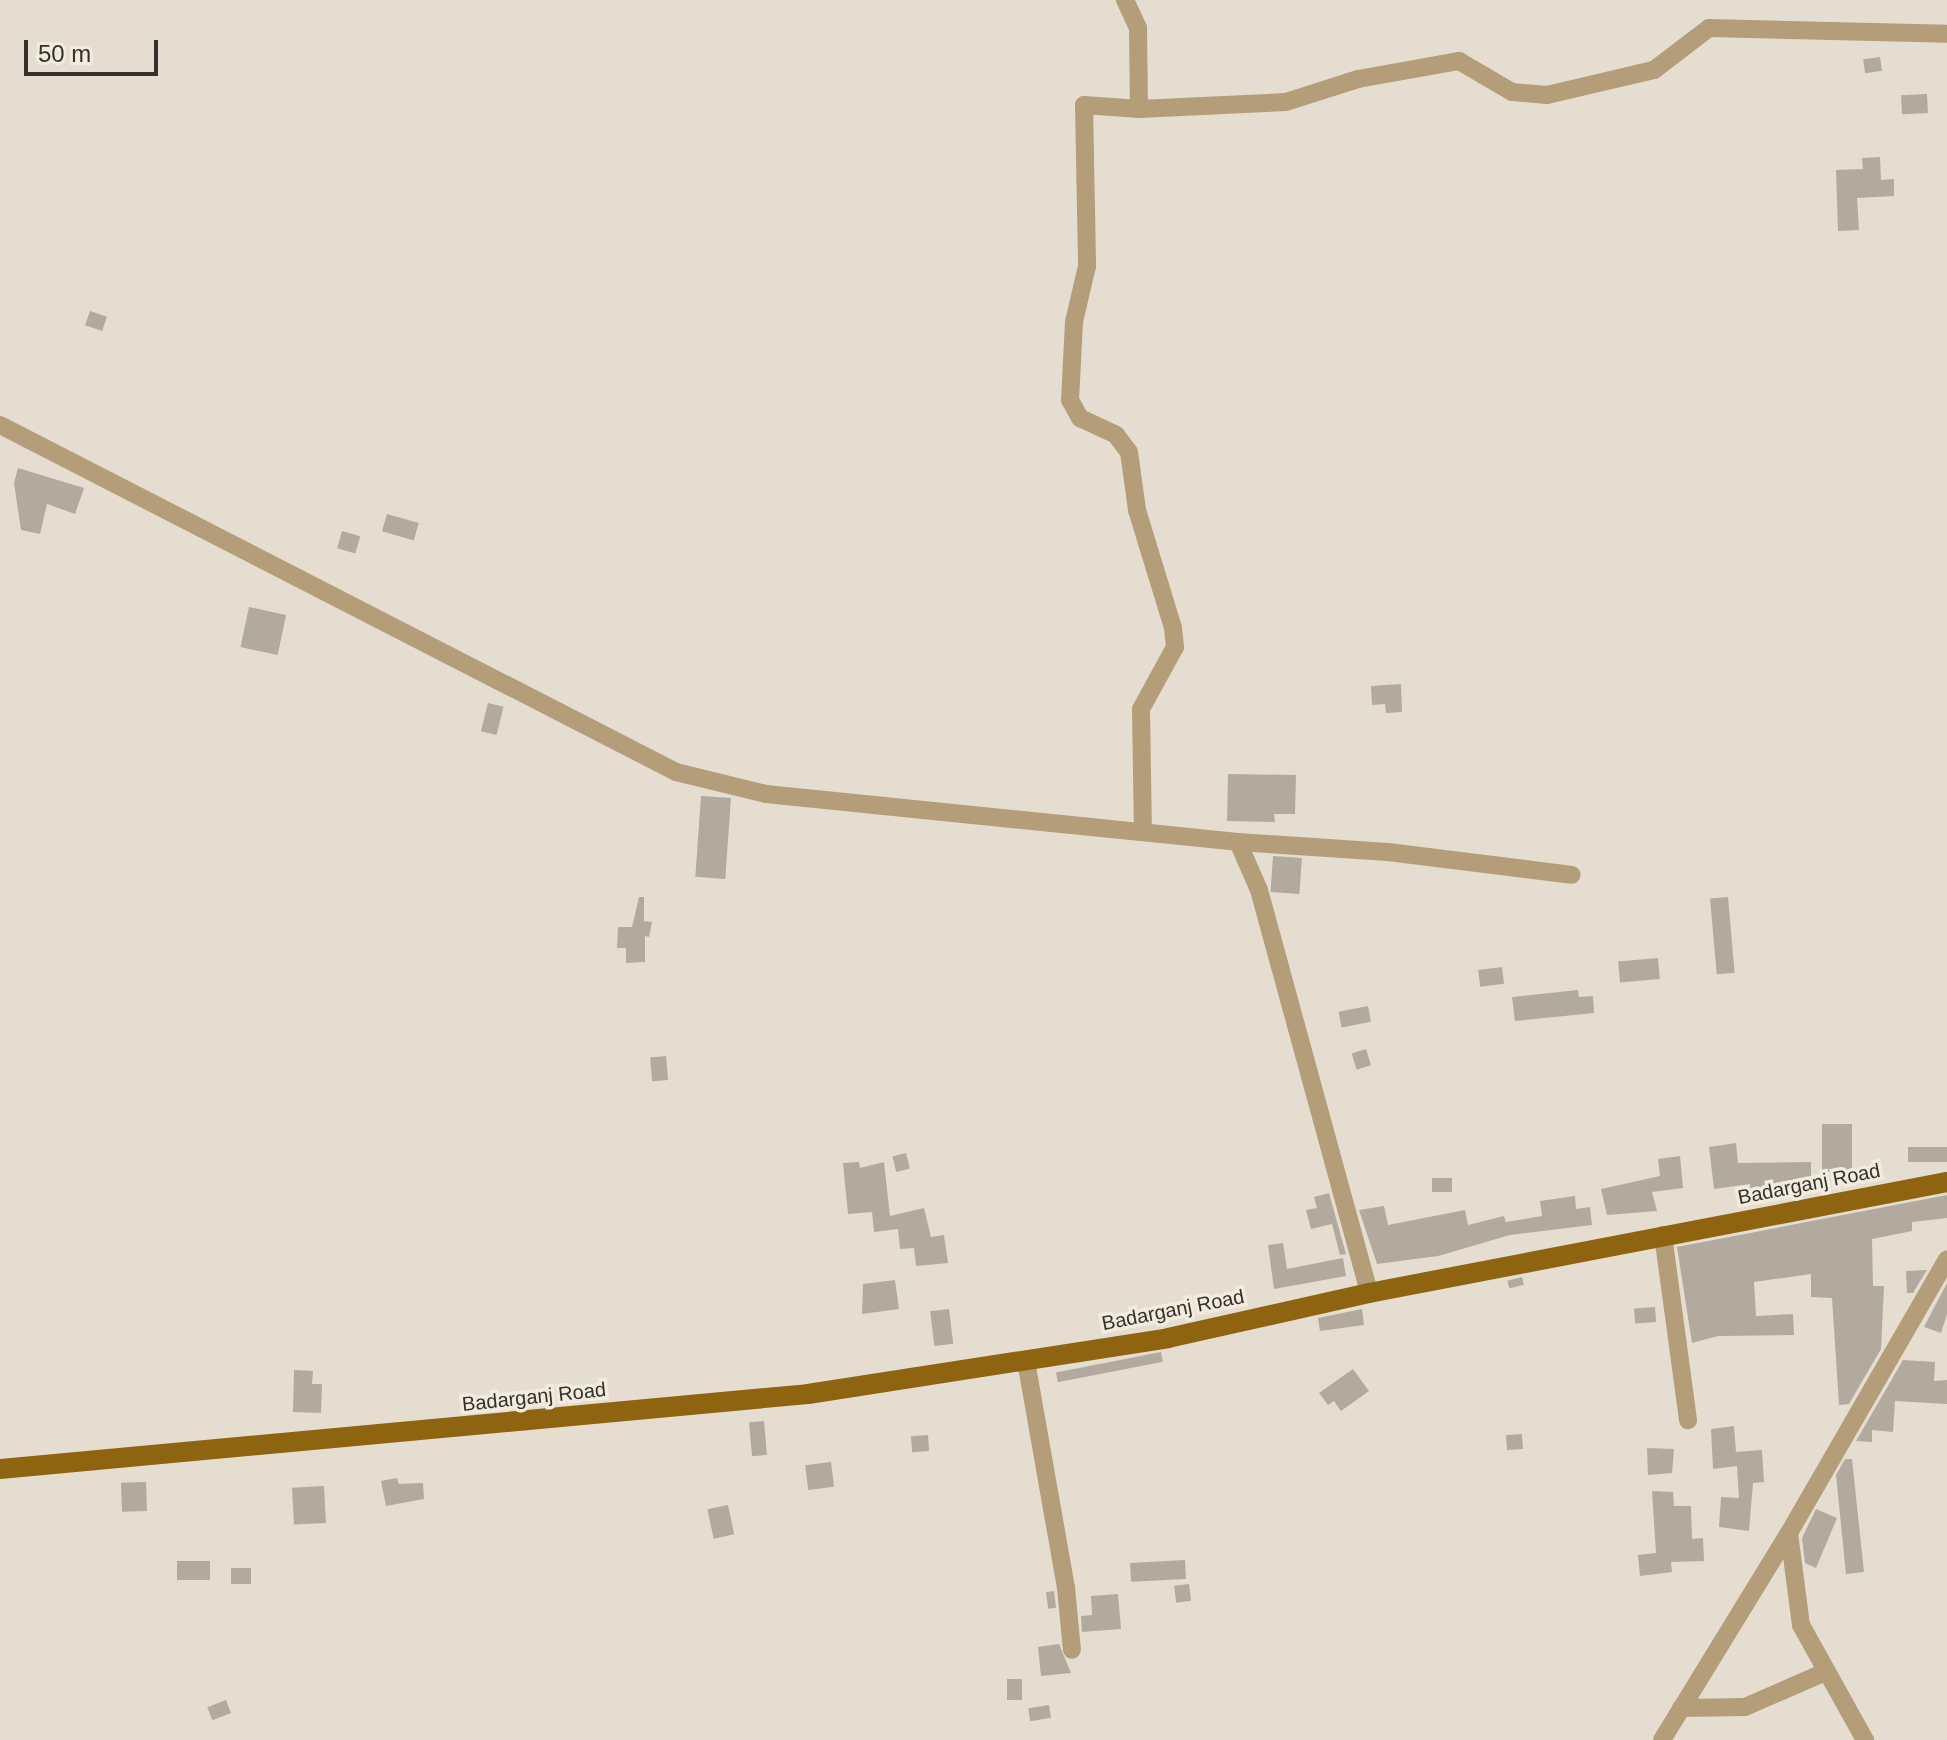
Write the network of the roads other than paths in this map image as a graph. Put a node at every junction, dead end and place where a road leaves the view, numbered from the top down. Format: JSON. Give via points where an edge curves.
{"nodes":[{"id":1,"x":1125,"y":0,"type":"edge"},
{"id":2,"x":1947,"y":34,"type":"edge"},
{"id":3,"x":1139,"y":109,"type":"junction"},
{"id":4,"x":0,"y":425,"type":"edge"},
{"id":5,"x":1143,"y":832,"type":"junction"},
{"id":6,"x":1238,"y":842,"type":"junction"},
{"id":7,"x":1572,"y":875,"type":"dead end"},
{"id":8,"x":1947,"y":1182,"type":"edge"},
{"id":9,"x":1663,"y":1235,"type":"junction"},
{"id":10,"x":1947,"y":1259,"type":"edge"},
{"id":11,"x":1369,"y":1293,"type":"junction"},
{"id":12,"x":1026,"y":1361,"type":"junction"},
{"id":13,"x":1688,"y":1420,"type":"dead end"},
{"id":14,"x":0,"y":1469,"type":"edge"},
{"id":15,"x":1789,"y":1533,"type":"junction"},
{"id":16,"x":1072,"y":1650,"type":"dead end"},
{"id":17,"x":1825,"y":1672,"type":"junction"},
{"id":18,"x":1681,"y":1708,"type":"junction"},
{"id":19,"x":1662,"y":1740,"type":"edge"},
{"id":20,"x":1865,"y":1740,"type":"edge"}],
"edges":[{"from":1,"to":3,"type":"street","via":[[1138,28]]},
{"from":2,"to":3,"type":"street","via":[[1709,28],[1654,70],[1547,95],[1512,92],[1459,61],[1358,79],[1286,102]]},
{"from":3,"to":5,"type":"street","via":[[1084,105],[1087,266],[1074,322],[1070,400],[1080,418],[1116,435],[1129,452],[1137,510],[1173,628],[1175,647],[1141,709]]},
{"from":4,"to":5,"type":"street","via":[[676,772],[766,794]]},
{"from":5,"to":6,"type":"street"},
{"from":6,"to":7,"type":"street","via":[[1388,852]]},
{"from":6,"to":11,"type":"street","via":[[1259,890]]},
{"from":8,"to":9,"type":"main road","name":"Badarganj Road"},
{"from":9,"to":11,"type":"main road","name":"Badarganj Road"},
{"from":9,"to":13,"type":"street"},
{"from":10,"to":15,"type":"street"},
{"from":11,"to":12,"type":"main road","name":"Badarganj Road","via":[[1168,1338]]},
{"from":12,"to":14,"type":"main road","name":"Badarganj Road","via":[[808,1394]]},
{"from":12,"to":16,"type":"street"},
{"from":15,"to":17,"type":"street","via":[[1801,1625]]},
{"from":15,"to":18,"type":"street"},
{"from":17,"to":18,"type":"street","via":[[1745,1707]]},
{"from":17,"to":20,"type":"street"},
{"from":18,"to":19,"type":"street"}]}
